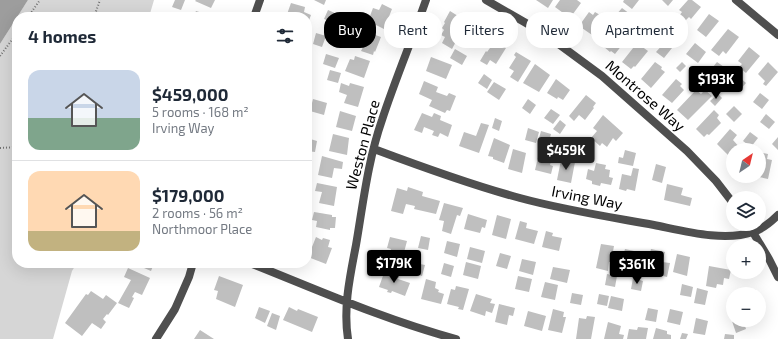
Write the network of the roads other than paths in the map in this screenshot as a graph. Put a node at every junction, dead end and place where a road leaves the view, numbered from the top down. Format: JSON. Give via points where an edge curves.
{"nodes":[{"id":1,"x":260,"y":0,"type":"edge"},
{"id":2,"x":426,"y":0,"type":"edge"},
{"id":3,"x":486,"y":0,"type":"edge"},
{"id":4,"x":736,"y":0,"type":"edge"},
{"id":5,"x":256,"y":12,"type":"edge"},
{"id":6,"x":778,"y":35,"type":"edge"},
{"id":7,"x":374,"y":149,"type":"junction"},
{"id":8,"x":726,"y":194,"type":"edge"},
{"id":9,"x":778,"y":215,"type":"edge"},
{"id":10,"x":753,"y":232,"type":"junction"},
{"id":11,"x":192,"y":268,"type":"edge"},
{"id":12,"x":262,"y":268,"type":"edge"},
{"id":13,"x":778,"y":277,"type":"edge"},
{"id":14,"x":347,"y":302,"type":"junction"},
{"id":15,"x":156,"y":339,"type":"edge"},
{"id":16,"x":348,"y":339,"type":"edge"},
{"id":17,"x":456,"y":339,"type":"edge"}],
"edges":[{"from":1,"to":5,"type":"street"},
{"from":2,"to":7,"type":"street","name":"Weston Place","via":[[382,120]]},
{"from":3,"to":8,"type":"street","name":"Montrose Way","via":[[545,34],[602,76],[686,151]]},
{"from":4,"to":6,"type":"street"},
{"from":7,"to":10,"type":"street","name":"Irving Way","via":[[466,182],[571,210],[706,234],[730,236]]},
{"from":7,"to":14,"type":"street","name":"Weston Place"},
{"from":9,"to":10,"type":"street"},
{"from":10,"to":13,"type":"street"},
{"from":11,"to":15,"type":"street","via":[[175,309]]},
{"from":12,"to":14,"type":"street"},
{"from":14,"to":16,"type":"street","name":"Weston Place"},
{"from":14,"to":17,"type":"street"}]}
